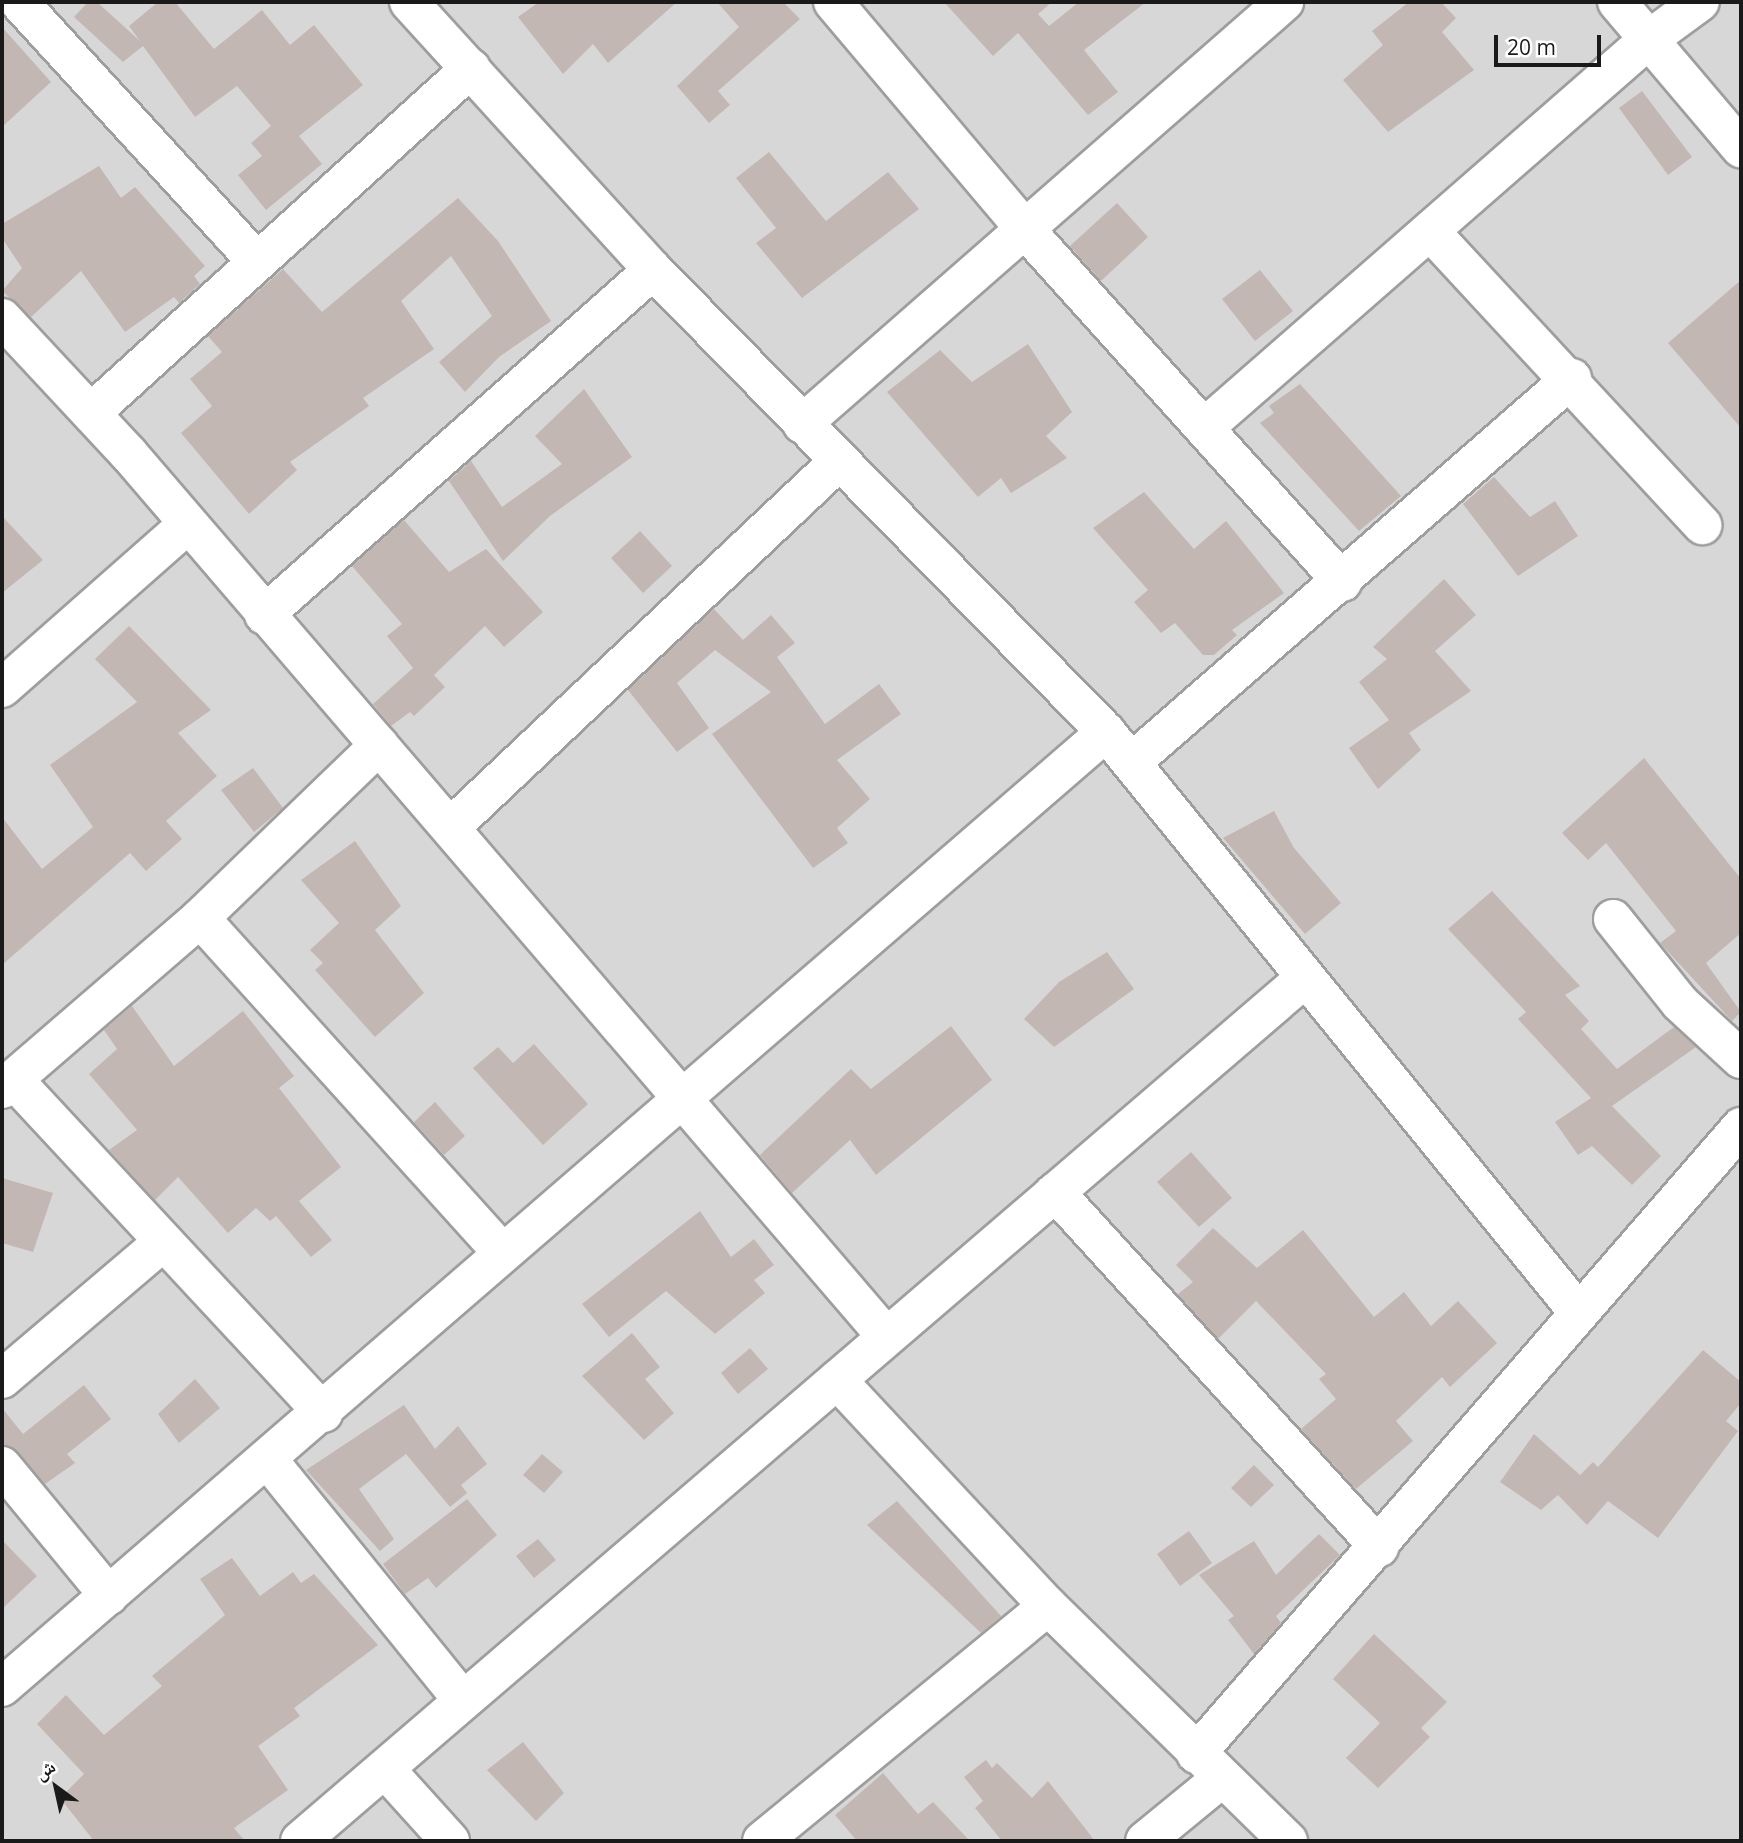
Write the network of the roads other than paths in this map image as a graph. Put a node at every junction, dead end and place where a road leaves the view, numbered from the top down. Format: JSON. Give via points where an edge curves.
{"nodes":[{"id":1,"x":19,"y":2,"type":"edge"},
{"id":2,"x":410,"y":2,"type":"edge"},
{"id":3,"x":1284,"y":2,"type":"edge"},
{"id":4,"x":1617,"y":2,"type":"edge"},
{"id":5,"x":1700,"y":2,"type":"edge"},
{"id":6,"x":851,"y":8,"type":"edge"},
{"id":7,"x":1648,"y":40,"type":"junction"},
{"id":8,"x":471,"y":68,"type":"junction"},
{"id":9,"x":1741,"y":148,"type":"edge"},
{"id":10,"x":1022,"y":226,"type":"junction"},
{"id":11,"x":1430,"y":231,"type":"junction"},
{"id":12,"x":255,"y":260,"type":"junction"},
{"id":13,"x":653,"y":270,"type":"junction"},
{"id":14,"x":5,"y":329,"type":"edge"},
{"id":15,"x":1572,"y":378,"type":"junction"},
{"id":16,"x":91,"y":412,"type":"junction"},
{"id":17,"x":802,"y":424,"type":"junction"},
{"id":18,"x":1204,"y":428,"type":"junction"},
{"id":19,"x":838,"y":462,"type":"junction"},
{"id":20,"x":187,"y":525,"type":"junction"},
{"id":21,"x":1702,"y":525,"type":"dead end"},
{"id":22,"x":1342,"y":582,"type":"junction"},
{"id":23,"x":264,"y":615,"type":"junction"},
{"id":24,"x":2,"y":688,"type":"edge"},
{"id":25,"x":1106,"y":732,"type":"junction"},
{"id":26,"x":379,"y":745,"type":"junction"},
{"id":27,"x":1132,"y":762,"type":"junction"},
{"id":28,"x":452,"y":826,"type":"junction"},
{"id":29,"x":200,"y":918,"type":"junction"},
{"id":30,"x":1613,"y":919,"type":"dead end"},
{"id":31,"x":1305,"y":978,"type":"junction"},
{"id":32,"x":1741,"y":1059,"type":"edge"},
{"id":33,"x":8,"y":1084,"type":"edge"},
{"id":34,"x":686,"y":1102,"type":"junction"},
{"id":35,"x":1741,"y":1127,"type":"edge"},
{"id":36,"x":1055,"y":1192,"type":"junction"},
{"id":37,"x":162,"y":1243,"type":"junction"},
{"id":38,"x":502,"y":1252,"type":"junction"},
{"id":39,"x":1579,"y":1312,"type":"junction"},
{"id":40,"x":886,"y":1336,"type":"junction"},
{"id":41,"x":2,"y":1379,"type":"edge"},
{"id":42,"x":837,"y":1380,"type":"junction"},
{"id":43,"x":323,"y":1413,"type":"junction"},
{"id":44,"x":269,"y":1461,"type":"junction"},
{"id":45,"x":2,"y":1466,"type":"edge"},
{"id":46,"x":1379,"y":1547,"type":"junction"},
{"id":47,"x":109,"y":1596,"type":"junction"},
{"id":48,"x":1048,"y":1606,"type":"junction"},
{"id":49,"x":2,"y":1687,"type":"edge"},
{"id":50,"x":461,"y":1698,"type":"junction"},
{"id":51,"x":1209,"y":1766,"type":"junction"},
{"id":52,"x":385,"y":1769,"type":"junction"},
{"id":53,"x":300,"y":1841,"type":"edge"},
{"id":54,"x":450,"y":1841,"type":"edge"},
{"id":55,"x":762,"y":1841,"type":"edge"},
{"id":56,"x":1145,"y":1841,"type":"edge"},
{"id":57,"x":1288,"y":1841,"type":"edge"}],
"edges":[{"from":1,"to":12,"type":"street"},
{"from":2,"to":8,"type":"street"},
{"from":3,"to":10,"type":"street"},
{"from":4,"to":7,"type":"street"},
{"from":5,"to":7,"type":"street"},
{"from":6,"to":10,"type":"street"},
{"from":7,"to":9,"type":"street"},
{"from":7,"to":11,"type":"street"},
{"from":8,"to":12,"type":"street"},
{"from":8,"to":13,"type":"street"},
{"from":10,"to":17,"type":"street"},
{"from":10,"to":18,"type":"street"},
{"from":11,"to":15,"type":"street"},
{"from":11,"to":18,"type":"street"},
{"from":12,"to":16,"type":"street"},
{"from":13,"to":17,"type":"street"},
{"from":13,"to":23,"type":"street"},
{"from":14,"to":16,"type":"street"},
{"from":15,"to":21,"type":"street"},
{"from":15,"to":22,"type":"street"},
{"from":16,"to":20,"type":"street"},
{"from":17,"to":19,"type":"street"},
{"from":18,"to":22,"type":"street"},
{"from":19,"to":25,"type":"street"},
{"from":19,"to":28,"type":"street"},
{"from":20,"to":23,"type":"street"},
{"from":20,"to":24,"type":"street"},
{"from":22,"to":27,"type":"street"},
{"from":23,"to":26,"type":"street"},
{"from":25,"to":27,"type":"street"},
{"from":25,"to":34,"type":"street"},
{"from":26,"to":28,"type":"street"},
{"from":26,"to":29,"type":"street"},
{"from":27,"to":31,"type":"street"},
{"from":28,"to":34,"type":"street"},
{"from":29,"to":33,"type":"street"},
{"from":29,"to":38,"type":"street"},
{"from":30,"to":32,"type":"street","via":[[1680,1003]]},
{"from":31,"to":36,"type":"street"},
{"from":31,"to":39,"type":"street"},
{"from":33,"to":37,"type":"street"},
{"from":34,"to":38,"type":"street"},
{"from":34,"to":40,"type":"street"},
{"from":35,"to":39,"type":"street"},
{"from":36,"to":40,"type":"street"},
{"from":36,"to":46,"type":"street"},
{"from":37,"to":41,"type":"street"},
{"from":37,"to":43,"type":"street"},
{"from":38,"to":43,"type":"street"},
{"from":39,"to":46,"type":"street"},
{"from":40,"to":42,"type":"street"},
{"from":42,"to":48,"type":"street"},
{"from":42,"to":50,"type":"street"},
{"from":43,"to":44,"type":"street"},
{"from":44,"to":47,"type":"street"},
{"from":44,"to":50,"type":"street"},
{"from":45,"to":47,"type":"street"},
{"from":46,"to":51,"type":"street"},
{"from":47,"to":49,"type":"street"},
{"from":48,"to":51,"type":"street"},
{"from":48,"to":55,"type":"street"},
{"from":50,"to":52,"type":"street"},
{"from":51,"to":56,"type":"street"},
{"from":51,"to":57,"type":"street"},
{"from":52,"to":53,"type":"street"},
{"from":52,"to":54,"type":"street"}]}
